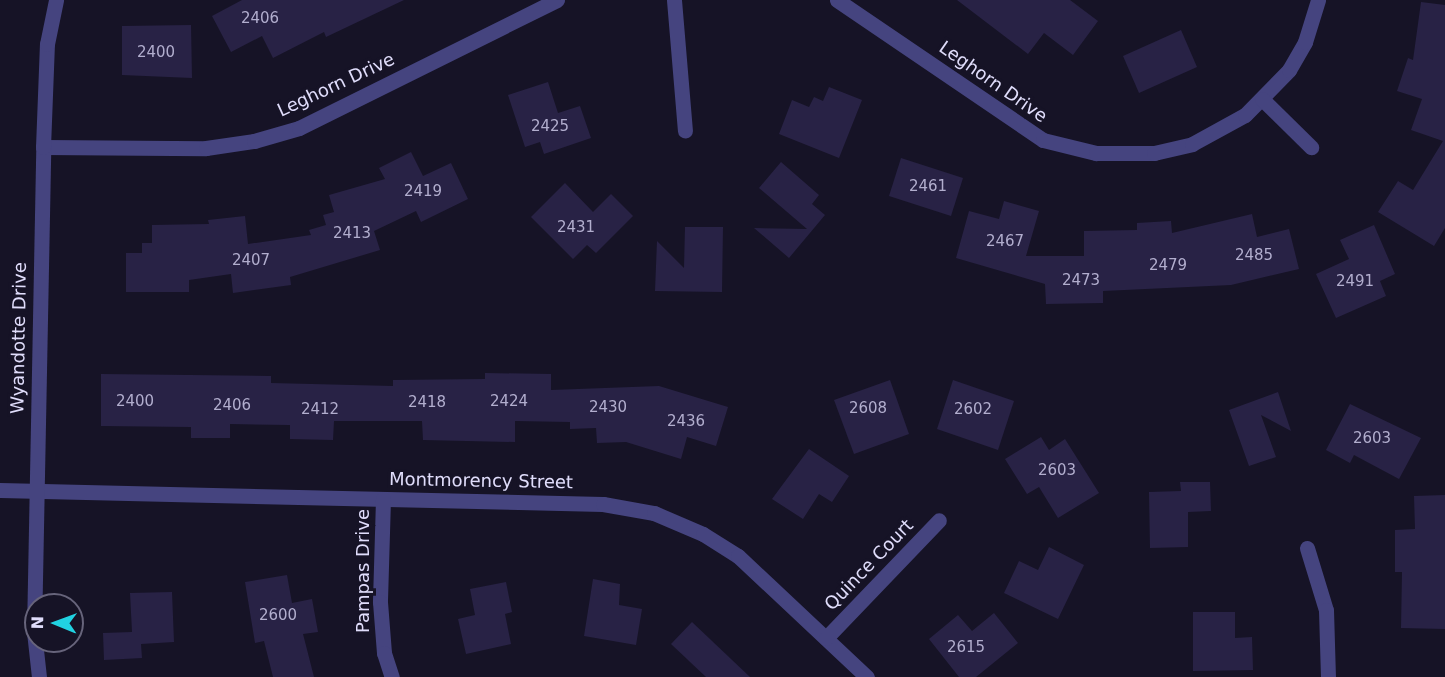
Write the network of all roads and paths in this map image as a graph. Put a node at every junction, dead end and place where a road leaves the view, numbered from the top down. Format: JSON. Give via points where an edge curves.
{"nodes":[{"id":1,"x":56,"y":0,"type":"edge"},
{"id":2,"x":557,"y":0,"type":"edge"},
{"id":3,"x":674,"y":0,"type":"edge"},
{"id":4,"x":837,"y":0,"type":"edge"},
{"id":5,"x":1318,"y":0,"type":"edge"},
{"id":6,"x":1262,"y":99,"type":"junction"},
{"id":7,"x":685,"y":130,"type":"dead end"},
{"id":8,"x":43,"y":147,"type":"junction"},
{"id":9,"x":1311,"y":147,"type":"dead end"},
{"id":10,"x":0,"y":490,"type":"edge"},
{"id":11,"x":36,"y":491,"type":"junction"},
{"id":12,"x":383,"y":499,"type":"junction"},
{"id":13,"x":939,"y":520,"type":"dead end"},
{"id":14,"x":1308,"y":548,"type":"dead end"},
{"id":15,"x":826,"y":638,"type":"junction"},
{"id":16,"x":39,"y":677,"type":"edge"},
{"id":17,"x":392,"y":677,"type":"edge"},
{"id":18,"x":867,"y":677,"type":"edge"},
{"id":19,"x":1328,"y":677,"type":"edge"}],
"edges":[{"from":1,"to":8,"type":"street","name":"Wyandotte Drive","via":[[47,44]]},
{"from":2,"to":8,"type":"street","name":"Leghorn Drive","via":[[299,128],[254,141],[206,148]]},
{"from":3,"to":7,"type":"street"},
{"from":4,"to":6,"type":"street","name":"Leghorn Drive","via":[[1033,134],[1096,153],[1154,153],[1192,144],[1222,131]]},
{"from":5,"to":6,"type":"street","name":"Leghorn Drive","via":[[1305,42],[1289,70]]},
{"from":6,"to":9,"type":"street"},
{"from":8,"to":11,"type":"street","name":"Wyandotte Drive"},
{"from":10,"to":11,"type":"street","name":"Montmorency Street"},
{"from":11,"to":12,"type":"street","name":"Montmorency Street"},
{"from":11,"to":16,"type":"street","name":"Wyandotte Drive","via":[[34,632]]},
{"from":12,"to":15,"type":"street","name":"Montmorency Street","via":[[603,504],[654,513],[703,534],[738,556]]},
{"from":12,"to":17,"type":"street","name":"Pampas Drive","via":[[380,602],[384,653]]},
{"from":13,"to":15,"type":"street","name":"Quince Court"},
{"from":14,"to":19,"type":"street","via":[[1326,610]]},
{"from":15,"to":18,"type":"street","name":"Montmorency Street"}]}
